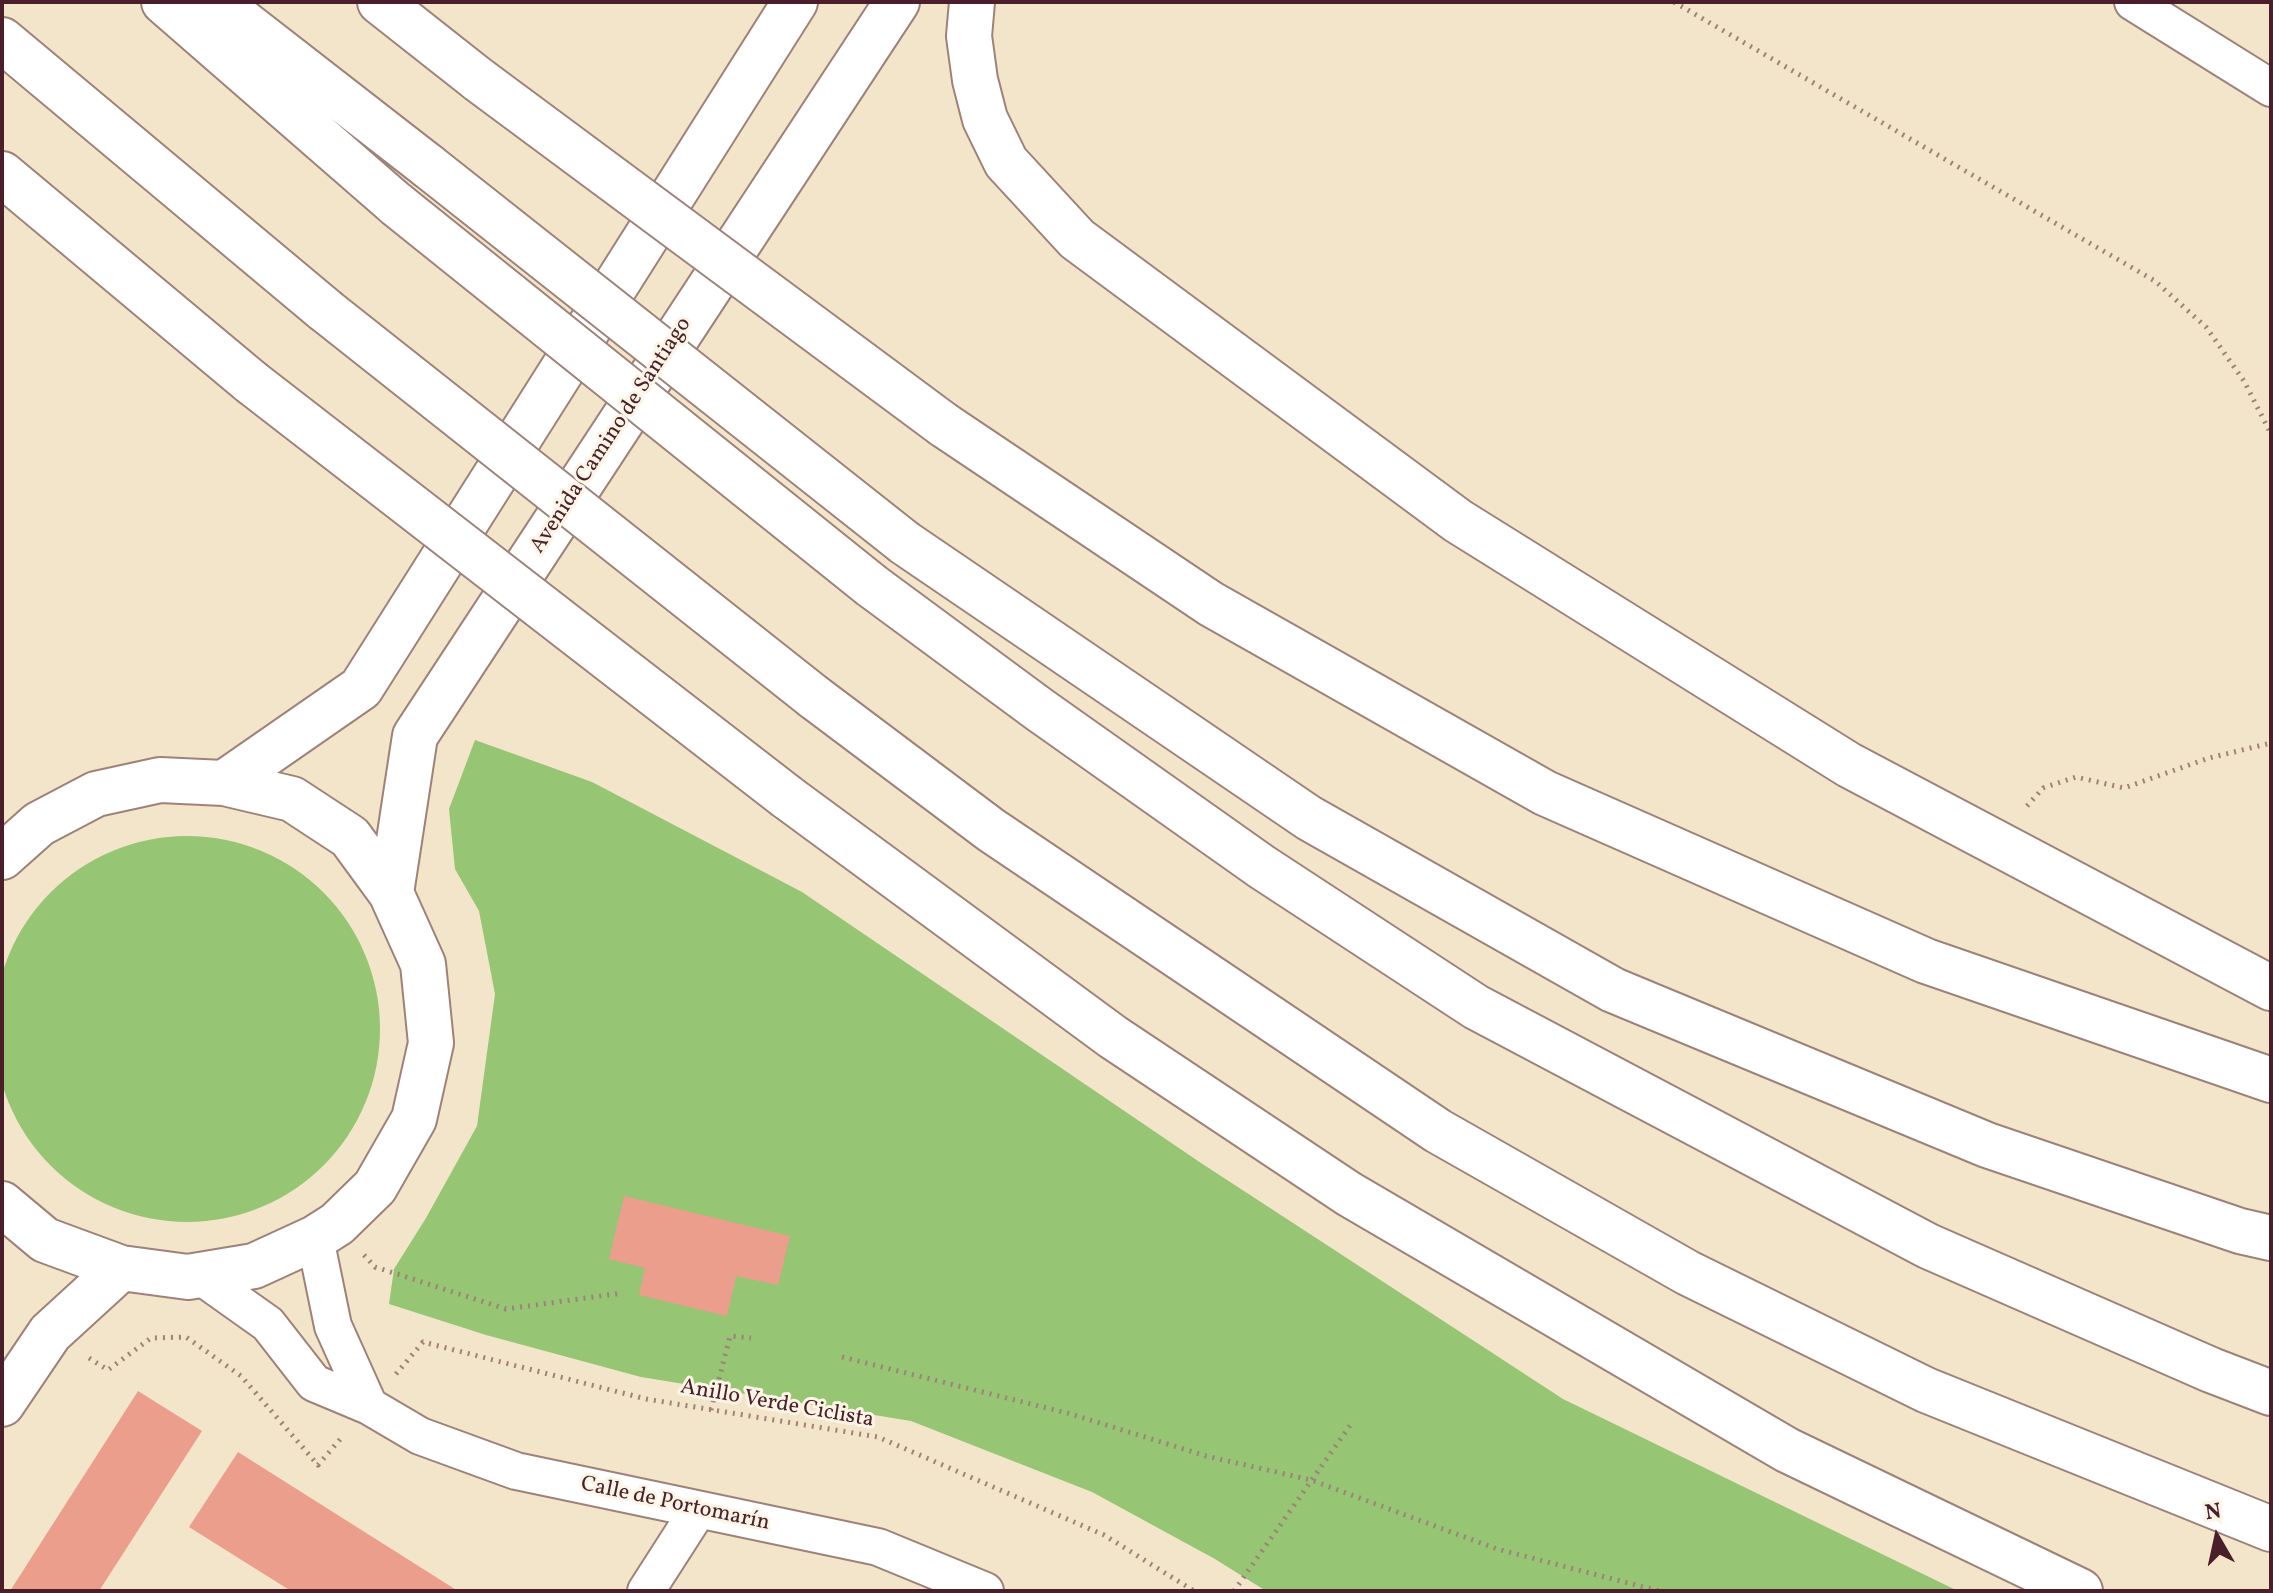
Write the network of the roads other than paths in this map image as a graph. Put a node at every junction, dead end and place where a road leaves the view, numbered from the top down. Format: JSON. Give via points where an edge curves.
{"nodes":[{"id":1,"x":164,"y":2,"type":"edge"},
{"id":2,"x":217,"y":2,"type":"edge"},
{"id":3,"x":380,"y":2,"type":"edge"},
{"id":4,"x":795,"y":2,"type":"edge"},
{"id":5,"x":897,"y":2,"type":"edge"},
{"id":6,"x":972,"y":2,"type":"edge"},
{"id":7,"x":2133,"y":2,"type":"edge"},
{"id":8,"x":2,"y":40,"type":"edge"},
{"id":9,"x":2271,"y":88,"type":"edge"},
{"id":10,"x":2,"y":174,"type":"edge"},
{"id":11,"x":224,"y":783,"type":"junction"},
{"id":12,"x":2,"y":857,"type":"edge"},
{"id":13,"x":391,"y":893,"type":"junction"},
{"id":14,"x":2271,"y":988,"type":"edge"},
{"id":15,"x":2271,"y":1080,"type":"edge"},
{"id":16,"x":2,"y":1204,"type":"edge"},
{"id":17,"x":326,"y":1231,"type":"junction"},
{"id":18,"x":2271,"y":1238,"type":"edge"},
{"id":19,"x":121,"y":1268,"type":"junction"},
{"id":20,"x":199,"y":1275,"type":"junction"},
{"id":21,"x":2271,"y":1393,"type":"edge"},
{"id":22,"x":2,"y":1404,"type":"edge"},
{"id":23,"x":369,"y":1406,"type":"junction"},
{"id":24,"x":698,"y":1510,"type":"junction"},
{"id":25,"x":2271,"y":1529,"type":"edge"},
{"id":26,"x":646,"y":1591,"type":"edge"},
{"id":27,"x":985,"y":1591,"type":"edge"},
{"id":28,"x":2080,"y":1591,"type":"edge"}],
"edges":[{"from":1,"to":21,"type":"main road","bridge":true,"via":[[396,204],[872,586],[1262,867],[1476,1007],[1928,1246]]},
{"from":2,"to":18,"type":"main road","bridge":true,"via":[[905,543],[1309,818],[1613,990],[1987,1145]]},
{"from":3,"to":15,"type":"main road","bridge":true,"via":[[944,425],[1211,604],[1545,793],[1926,961]]},
{"from":4,"to":11,"type":"main road","via":[[361,688]]},
{"from":5,"to":13,"type":"main road","name":"Avenida Camino de Santiago","via":[[415,736]]},
{"from":6,"to":14,"type":"main road","via":[[969,36],[985,119],[1006,162],[1077,239],[1458,521],[1849,765]]},
{"from":7,"to":9,"type":"street"},
{"from":8,"to":25,"type":"main road","bridge":true,"via":[[325,310],[814,697],[991,830],[1438,1131],[1688,1273],[1926,1390]]},
{"from":10,"to":28,"type":"main road","bridge":true,"via":[[251,382],[787,797],[1113,1037],[1349,1194],[1787,1450]]},
{"from":11,"to":12,"type":"main road","via":[[160,780],[96,794],[39,824]]},
{"from":11,"to":13,"type":"main road","via":[[292,799],[350,837]]},
{"from":13,"to":17,"type":"main road","via":[[423,964],[431,1043],[414,1119],[375,1187]]},
{"from":16,"to":19,"type":"main road","via":[[45,1240]]},
{"from":17,"to":20,"type":"main road","via":[[254,1266]]},
{"from":17,"to":23,"type":"street","via":[[333,1326]]},
{"from":19,"to":20,"type":"main road"},
{"from":19,"to":22,"type":"main road","via":[[50,1333]]},
{"from":20,"to":23,"type":"street","name":"Calle de Portomarín","via":[[268,1324],[314,1383]]},
{"from":23,"to":24,"type":"street","name":"Calle de Portomarín","via":[[420,1436],[516,1471]]},
{"from":24,"to":26,"type":"street"},
{"from":24,"to":27,"type":"street","name":"Calle de Portomarín","via":[[878,1547]]}]}
